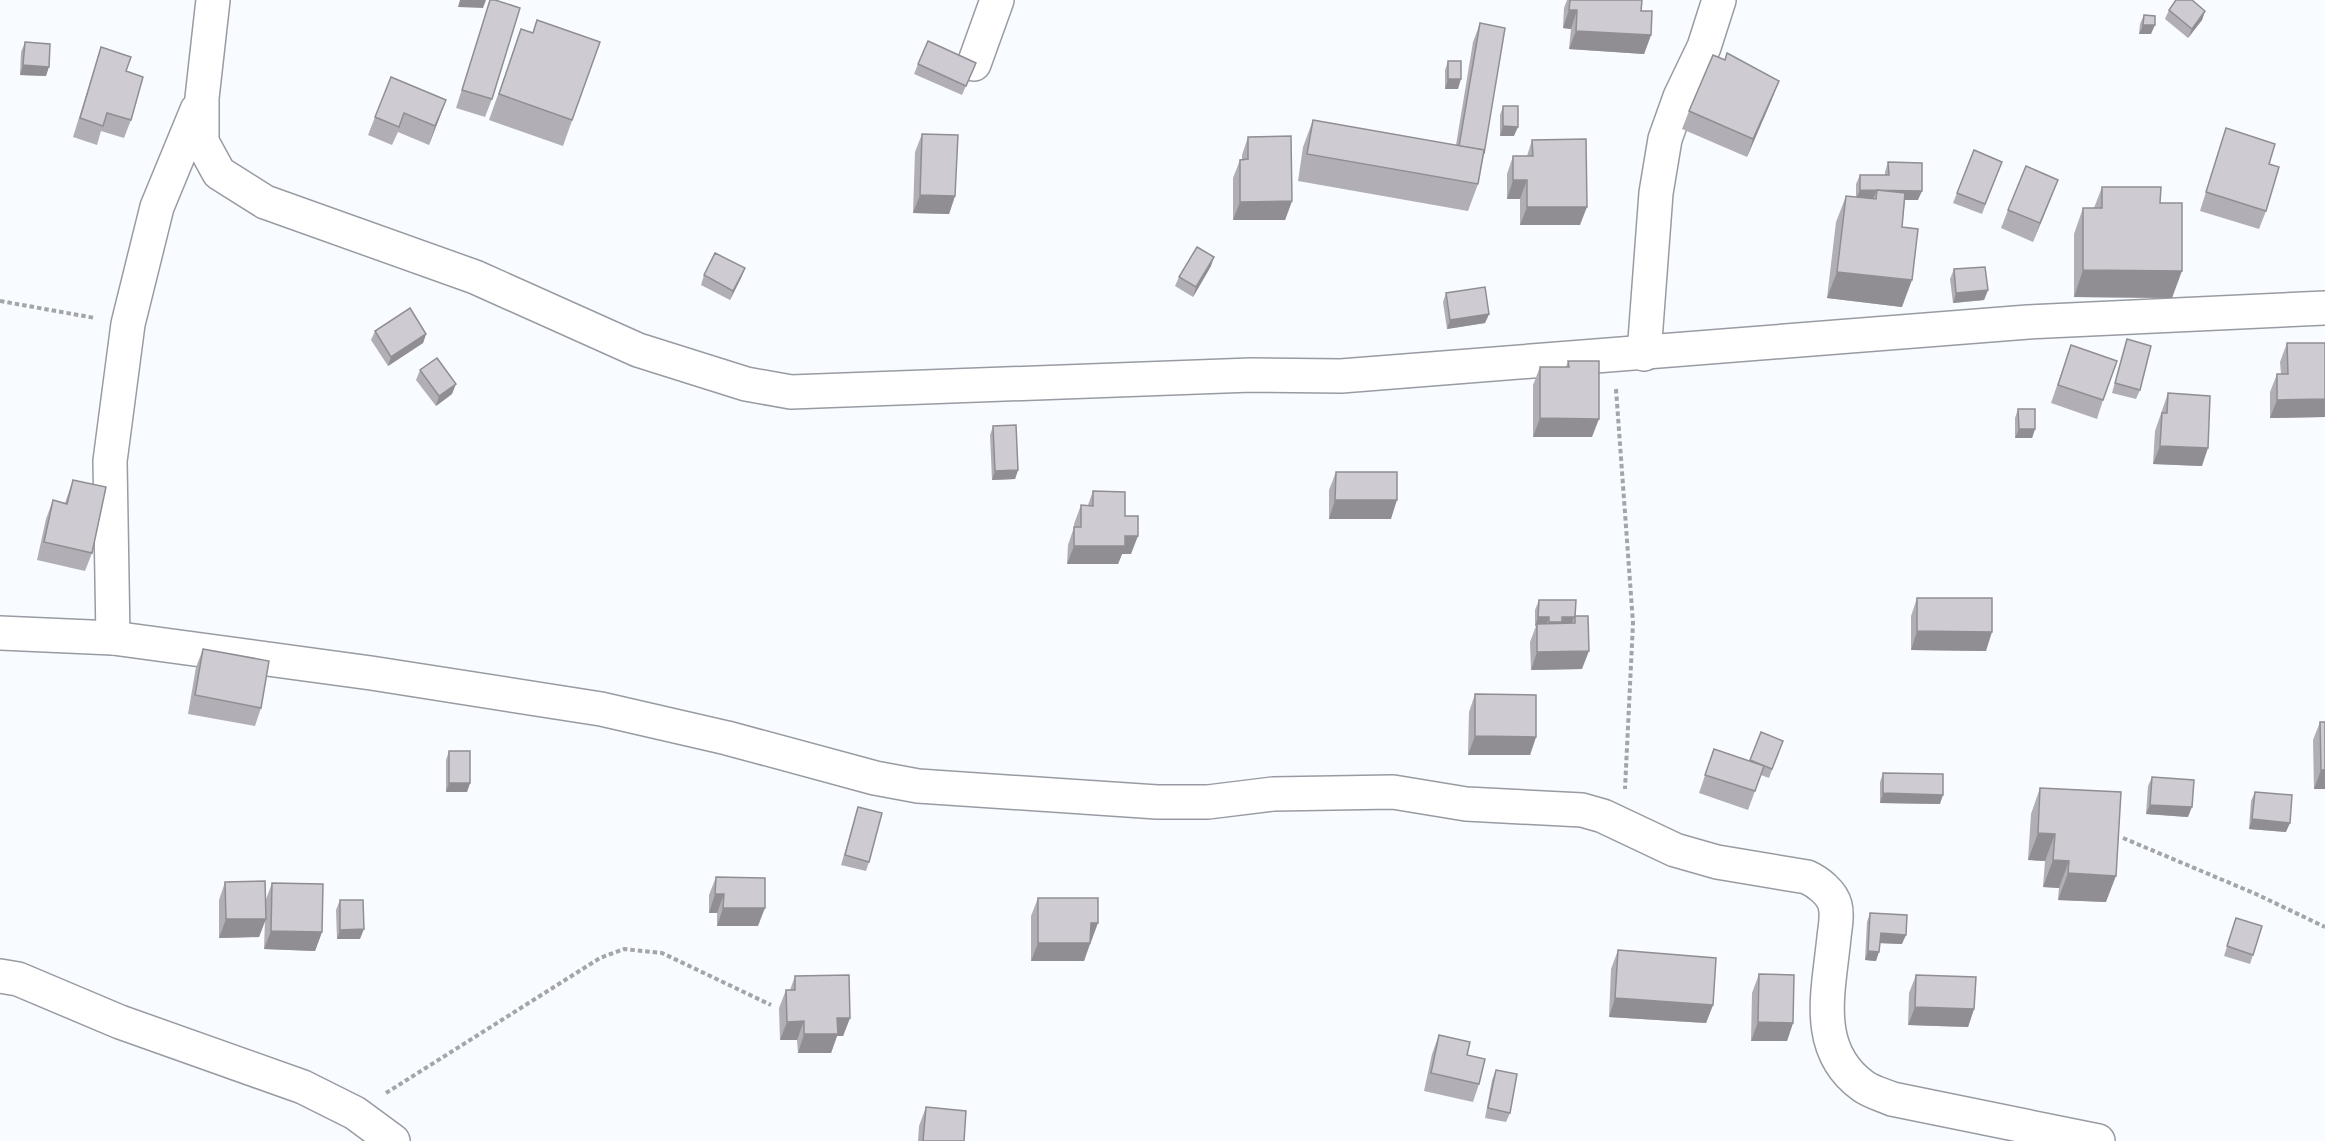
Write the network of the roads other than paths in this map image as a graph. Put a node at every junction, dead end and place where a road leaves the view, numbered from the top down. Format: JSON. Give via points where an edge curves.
{"nodes":[{"id":1,"x":213,"y":0,"type":"edge"},
{"id":2,"x":997,"y":0,"type":"edge"},
{"id":3,"x":1719,"y":0,"type":"edge"},
{"id":4,"x":974,"y":64,"type":"edge"},
{"id":5,"x":202,"y":98,"type":"junction"},
{"id":6,"x":2325,"y":308,"type":"edge"},
{"id":7,"x":1630,"y":354,"type":"junction"},
{"id":8,"x":0,"y":633,"type":"edge"},
{"id":9,"x":113,"y":638,"type":"junction"},
{"id":10,"x":0,"y":976,"type":"edge"},
{"id":11,"x":393,"y":1141,"type":"edge"},
{"id":12,"x":2098,"y":1141,"type":"edge"}],
"edges":[{"from":1,"to":5,"type":"street"},
{"from":2,"to":4,"type":"street"},
{"from":3,"to":7,"type":"street","via":[[1704,47],[1665,139]]},
{"from":5,"to":7,"type":"street","via":[[202,141],[214,165],[234,184],[265,202],[475,277],[638,350],[746,384],[791,392],[835,392],[1251,375],[1341,376]]},
{"from":5,"to":9,"type":"street","via":[[157,207],[128,324],[110,461]]},
{"from":6,"to":7,"type":"street","via":[[2028,322]]},
{"from":8,"to":9,"type":"street"},
{"from":9,"to":12,"type":"street","via":[[371,673],[601,710],[918,786],[1157,802],[1208,802],[1273,794],[1393,792],[1466,804],[1582,810],[1675,850],[1717,862],[1807,877],[1824,889],[1835,904],[1836,915],[1826,1000],[1830,1036],[1841,1063],[1863,1086],[1892,1100]]},
{"from":10,"to":11,"type":"street","via":[[18,979],[120,1022],[283,1079],[355,1113]]}]}
